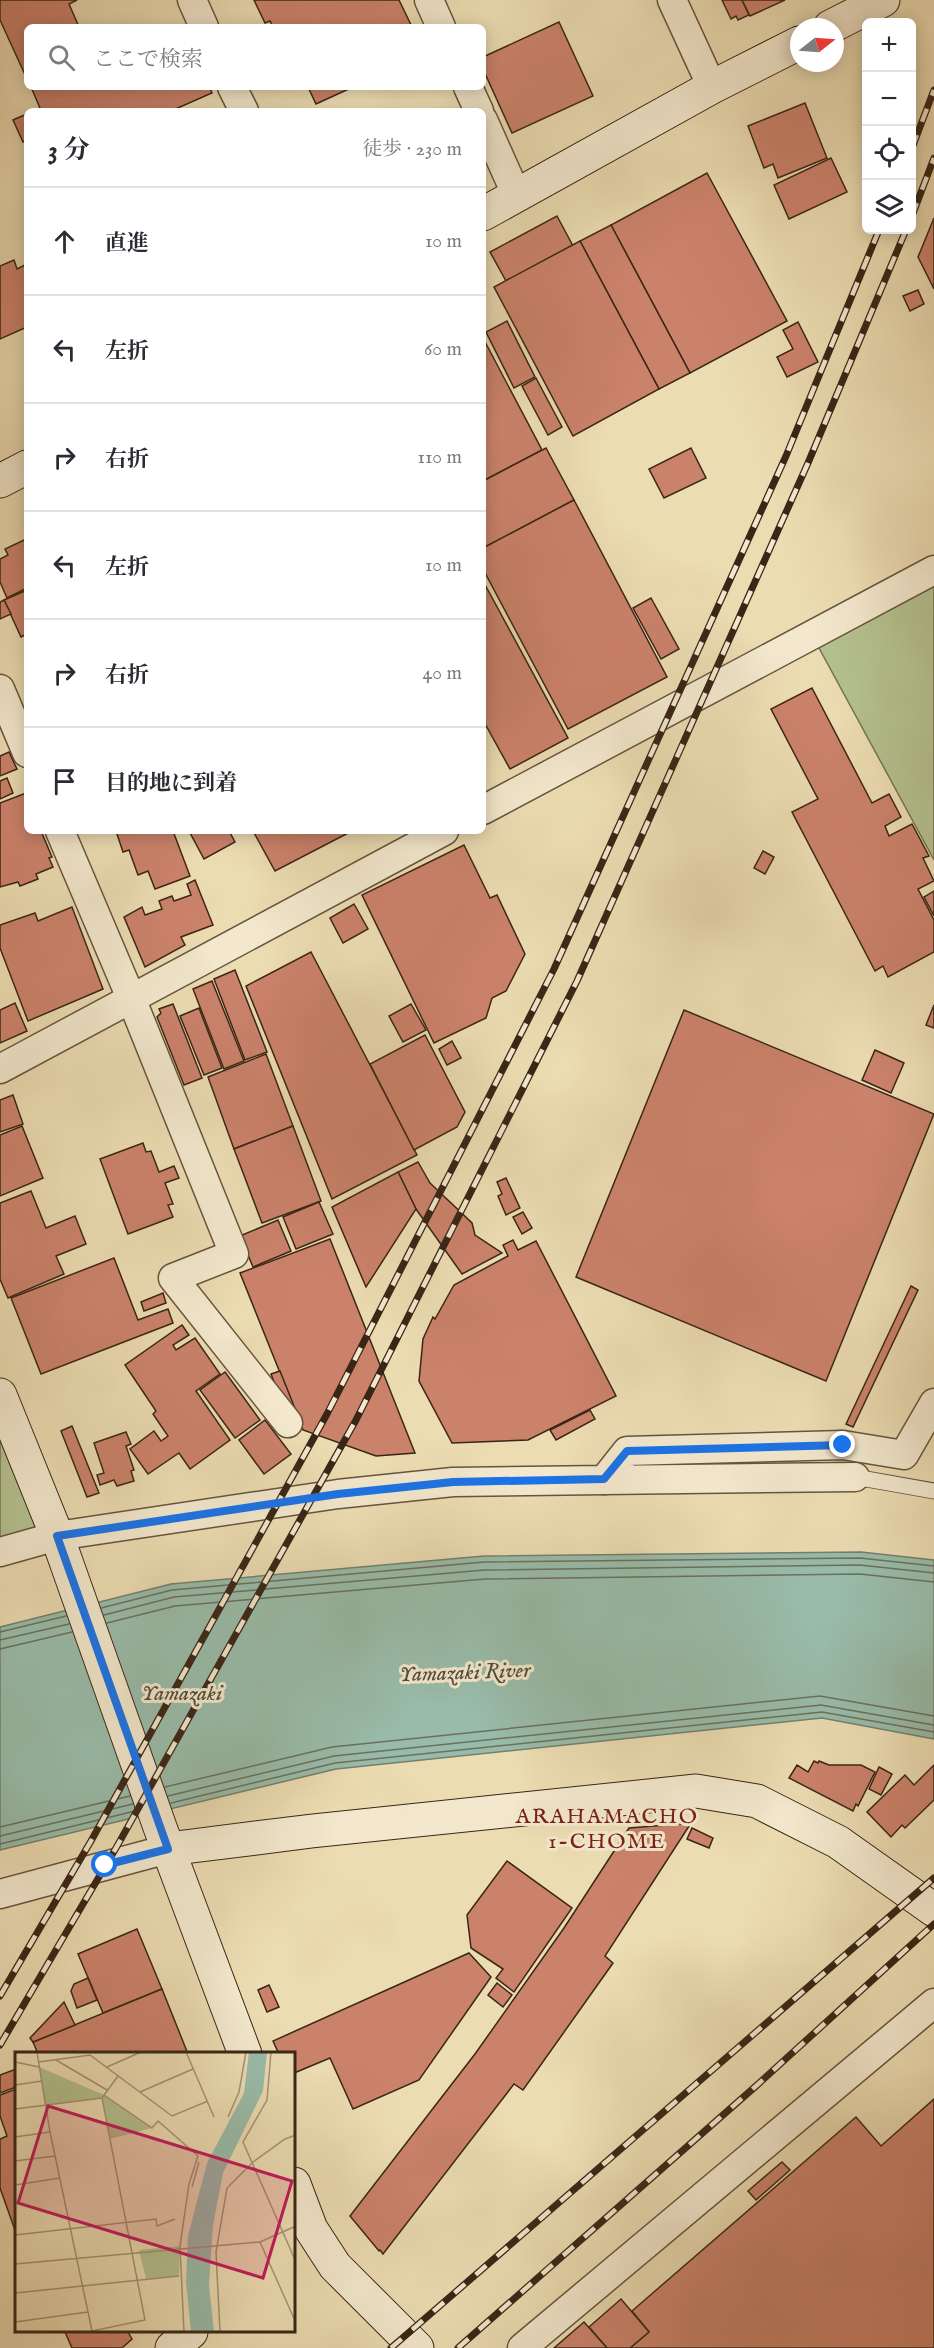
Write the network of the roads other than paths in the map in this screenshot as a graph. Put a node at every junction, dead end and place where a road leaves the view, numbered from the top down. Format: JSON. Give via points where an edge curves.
{"nodes":[{"id":1,"x":192,"y":0,"type":"edge"},
{"id":2,"x":429,"y":0,"type":"edge"},
{"id":3,"x":672,"y":0,"type":"edge"},
{"id":4,"x":883,"y":0,"type":"edge"},
{"id":5,"x":844,"y":20,"type":"edge"},
{"id":6,"x":203,"y":24,"type":"edge"},
{"id":7,"x":440,"y":24,"type":"edge"},
{"id":8,"x":790,"y":48,"type":"edge"},
{"id":9,"x":711,"y":87,"type":"junction"},
{"id":10,"x":234,"y":90,"type":"edge"},
{"id":11,"x":469,"y":90,"type":"edge"},
{"id":12,"x":242,"y":108,"type":"edge"},
{"id":13,"x":478,"y":108,"type":"edge"},
{"id":14,"x":486,"y":127,"type":"edge"},
{"id":15,"x":516,"y":194,"type":"junction"},
{"id":16,"x":486,"y":212,"type":"edge"},
{"id":17,"x":24,"y":469,"type":"edge"},
{"id":18,"x":0,"y":481,"type":"edge"},
{"id":19,"x":934,"y":570,"type":"edge"},
{"id":20,"x":0,"y":689,"type":"edge"},
{"id":21,"x":24,"y":746,"type":"edge"},
{"id":22,"x":486,"y":808,"type":"edge"},
{"id":23,"x":61,"y":834,"type":"edge"},
{"id":24,"x":438,"y":834,"type":"edge"},
{"id":25,"x":131,"y":998,"type":"junction"},
{"id":26,"x":0,"y":1069,"type":"edge"},
{"id":27,"x":0,"y":1395,"type":"edge"},
{"id":28,"x":934,"y":1403,"type":"edge"},
{"id":29,"x":288,"y":1423,"type":"dead end"},
{"id":30,"x":855,"y":1477,"type":"joint"},
{"id":31,"x":604,"y":1479,"type":"junction"},
{"id":32,"x":934,"y":1491,"type":"edge"},
{"id":33,"x":61,"y":1547,"type":"junction"},
{"id":34,"x":0,"y":1552,"type":"edge"},
{"id":35,"x":164,"y":1840,"type":"junction"},
{"id":36,"x":0,"y":1894,"type":"edge"},
{"id":37,"x":934,"y":1910,"type":"edge"},
{"id":38,"x":934,"y":2003,"type":"edge"},
{"id":39,"x":244,"y":2052,"type":"edge"},
{"id":40,"x":296,"y":2197,"type":"edge"},
{"id":41,"x":302,"y":2236,"type":"edge"},
{"id":42,"x":189,"y":2333,"type":"edge"},
{"id":43,"x":172,"y":2348,"type":"edge"},
{"id":44,"x":417,"y":2348,"type":"edge"},
{"id":45,"x":522,"y":2348,"type":"edge"}],
"edges":[{"from":1,"to":6,"type":"street"},
{"from":2,"to":7,"type":"street"},
{"from":3,"to":9,"type":"street"},
{"from":4,"to":5,"type":"street"},
{"from":8,"to":9,"type":"street"},
{"from":9,"to":15,"type":"street"},
{"from":10,"to":12,"type":"street"},
{"from":11,"to":13,"type":"street"},
{"from":14,"to":15,"type":"street"},
{"from":15,"to":16,"type":"street"},
{"from":17,"to":18,"type":"street"},
{"from":19,"to":22,"type":"street"},
{"from":20,"to":21,"type":"street"},
{"from":23,"to":25,"type":"street"},
{"from":24,"to":25,"type":"street"},
{"from":25,"to":26,"type":"street"},
{"from":25,"to":29,"type":"street","via":[[234,1254],[173,1278]]},
{"from":27,"to":33,"type":"street"},
{"from":28,"to":31,"type":"street","via":[[904,1455],[843,1445],[627,1451]]},
{"from":30,"to":31,"type":"street"},
{"from":30,"to":32,"type":"lane"},
{"from":31,"to":33,"type":"street","via":[[453,1482],[361,1491]]},
{"from":33,"to":34,"type":"street"},
{"from":33,"to":35,"type":"street"},
{"from":35,"to":36,"type":"street"},
{"from":35,"to":37,"type":"street","via":[[312,1831],[696,1791],[757,1801],[837,1842]]},
{"from":35,"to":39,"type":"street"},
{"from":38,"to":45,"type":"street"},
{"from":40,"to":41,"type":"street"},
{"from":41,"to":44,"type":"street"},
{"from":42,"to":43,"type":"street"}]}
